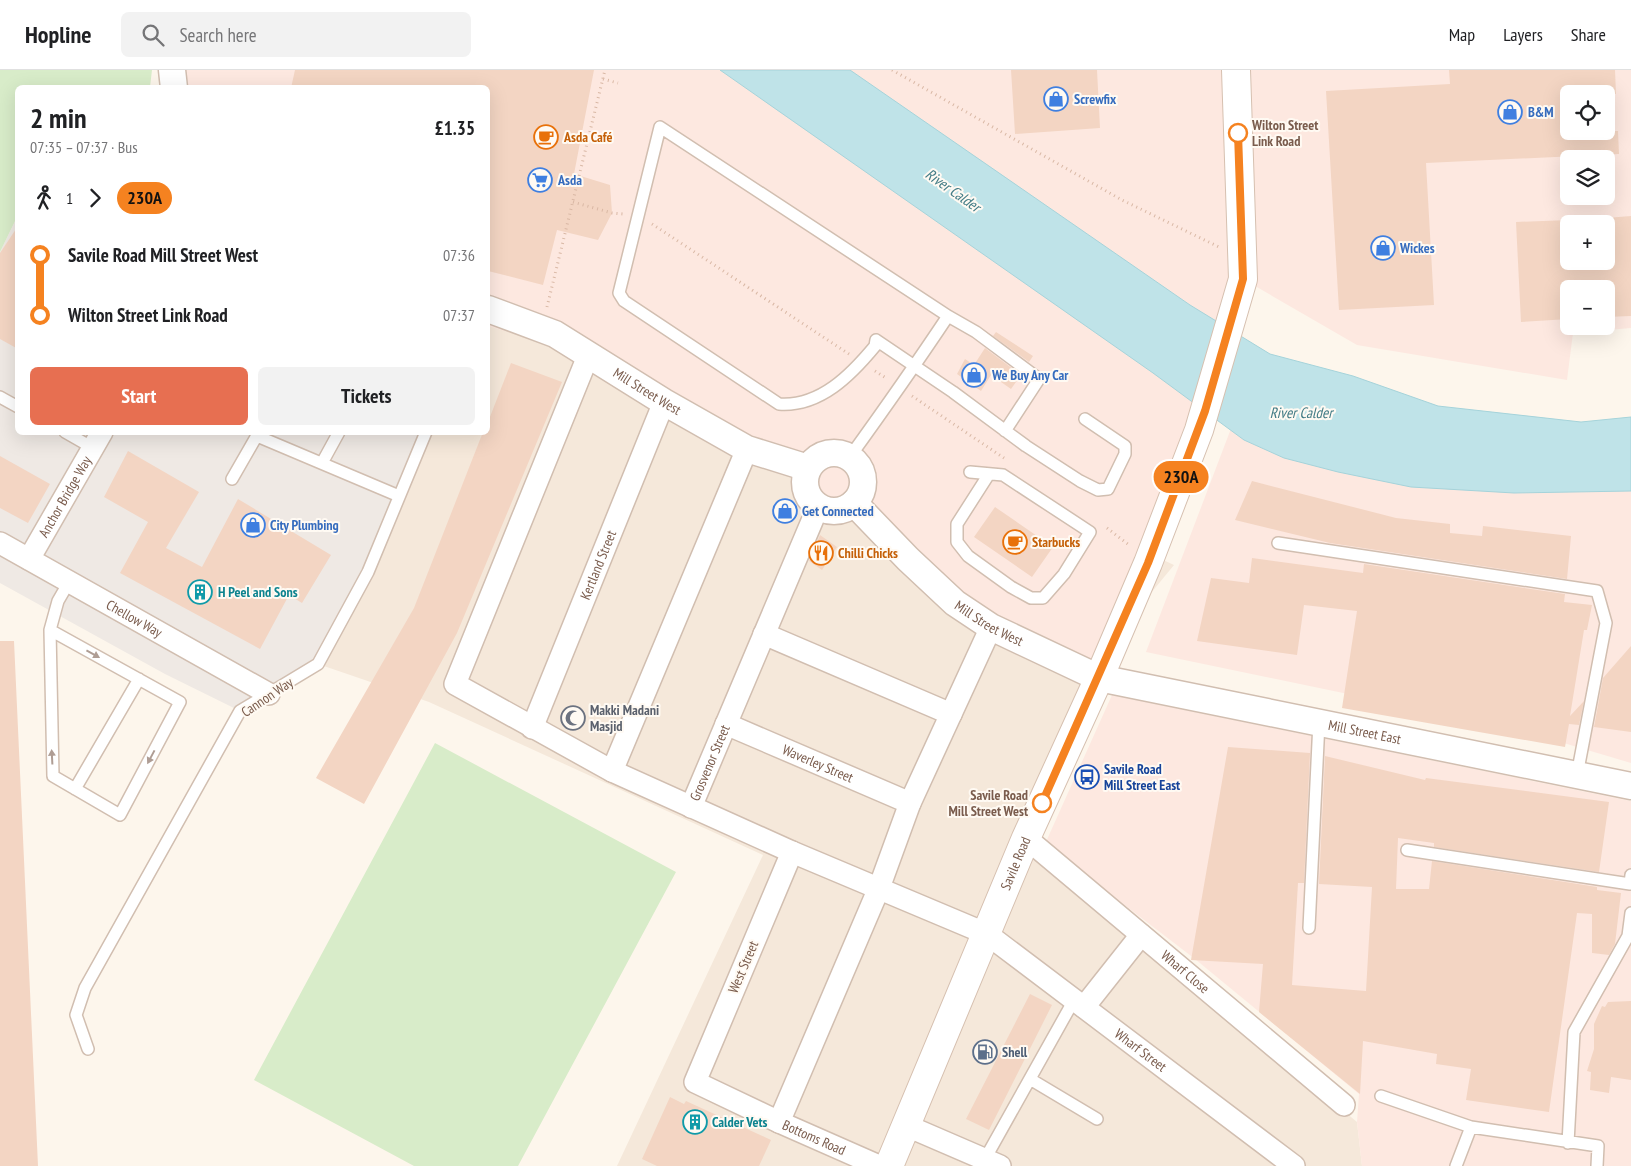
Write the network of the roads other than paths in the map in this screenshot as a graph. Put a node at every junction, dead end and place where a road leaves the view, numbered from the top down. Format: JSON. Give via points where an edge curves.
{"nodes":[{"id":1,"x":172,"y":70,"type":"edge"},
{"id":2,"x":1236,"y":70,"type":"edge"},
{"id":3,"x":174,"y":85,"type":"edge"},
{"id":4,"x":490,"y":310,"type":"edge"},
{"id":5,"x":948,"y":316,"type":"junction"},
{"id":6,"x":588,"y":356,"type":"junction"},
{"id":7,"x":914,"y":366,"type":"junction"},
{"id":8,"x":0,"y":397,"type":"edge"},
{"id":9,"x":664,"y":402,"type":"junction"},
{"id":10,"x":15,"y":405,"type":"edge"},
{"id":11,"x":1085,"y":419,"type":"dead end"},
{"id":12,"x":1005,"y":431,"type":"junction"},
{"id":13,"x":76,"y":435,"type":"edge"},
{"id":14,"x":257,"y":435,"type":"edge"},
{"id":15,"x":260,"y":435,"type":"edge"},
{"id":16,"x":337,"y":435,"type":"edge"},
{"id":17,"x":425,"y":435,"type":"edge"},
{"id":18,"x":97,"y":440,"type":"edge"},
{"id":19,"x":747,"y":449,"type":"junction"},
{"id":20,"x":849,"y":458,"type":"junction"},
{"id":21,"x":322,"y":463,"type":"junction"},
{"id":22,"x":808,"y":468,"type":"junction"},
{"id":23,"x":970,"y":472,"type":"dead end"},
{"id":24,"x":989,"y":474,"type":"junction"},
{"id":25,"x":232,"y":478,"type":"dead end"},
{"id":26,"x":399,"y":496,"type":"junction"},
{"id":27,"x":854,"y":503,"type":"junction"},
{"id":28,"x":818,"y":507,"type":"junction"},
{"id":29,"x":0,"y":543,"type":"edge"},
{"id":30,"x":1278,"y":544,"type":"dead end"},
{"id":31,"x":29,"y":560,"type":"junction"},
{"id":32,"x":69,"y":582,"type":"junction"},
{"id":33,"x":991,"y":627,"type":"junction"},
{"id":34,"x":50,"y":630,"type":"junction"},
{"id":35,"x":764,"y":634,"type":"junction"},
{"id":36,"x":1099,"y":678,"type":"junction"},
{"id":37,"x":139,"y":679,"type":"junction"},
{"id":38,"x":269,"y":694,"type":"junction"},
{"id":39,"x":951,"y":714,"type":"junction"},
{"id":40,"x":1319,"y":722,"type":"junction"},
{"id":41,"x":726,"y":724,"type":"junction"},
{"id":42,"x":532,"y":728,"type":"junction"},
{"id":43,"x":612,"y":771,"type":"junction"},
{"id":44,"x":1577,"y":775,"type":"junction"},
{"id":45,"x":1631,"y":786,"type":"edge"},
{"id":46,"x":75,"y":789,"type":"junction"},
{"id":47,"x":910,"y":803,"type":"junction"},
{"id":48,"x":691,"y":807,"type":"junction"},
{"id":49,"x":1026,"y":838,"type":"junction"},
{"id":50,"x":1407,"y":850,"type":"dead end"},
{"id":51,"x":792,"y":852,"type":"junction"},
{"id":52,"x":1631,"y":882,"type":"edge"},
{"id":53,"x":879,"y":888,"type":"junction"},
{"id":54,"x":1631,"y":912,"type":"edge"},
{"id":55,"x":1309,"y":928,"type":"dead end"},
{"id":56,"x":987,"y":934,"type":"junction"},
{"id":57,"x":1141,"y":935,"type":"junction"},
{"id":58,"x":1079,"y":1004,"type":"junction"},
{"id":59,"x":88,"y":1050,"type":"dead end"},
{"id":60,"x":1030,"y":1079,"type":"junction"},
{"id":61,"x":695,"y":1082,"type":"joint"},
{"id":62,"x":1380,"y":1096,"type":"dead end"},
{"id":63,"x":1344,"y":1105,"type":"dead end"},
{"id":64,"x":1097,"y":1119,"type":"dead end"},
{"id":65,"x":778,"y":1122,"type":"junction"},
{"id":66,"x":905,"y":1125,"type":"junction"},
{"id":67,"x":1471,"y":1127,"type":"junction"},
{"id":68,"x":1568,"y":1144,"type":"junction"},
{"id":69,"x":992,"y":1163,"type":"edge"},
{"id":70,"x":879,"y":1166,"type":"edge"},
{"id":71,"x":889,"y":1166,"type":"edge"},
{"id":72,"x":1294,"y":1166,"type":"edge"},
{"id":73,"x":1456,"y":1166,"type":"edge"},
{"id":74,"x":1597,"y":1166,"type":"edge"}],
"edges":[{"from":1,"to":3,"type":"street"},
{"from":2,"to":36,"type":"main road","name":"Savile Road","via":[[1243,279],[1199,430]]},
{"from":4,"to":6,"type":"street","name":"Mill Street West","via":[[555,334]]},
{"from":5,"to":7,"type":"lane"},
{"from":5,"to":7,"type":"lane","via":[[660,127],[619,293],[624,301],[778,404],[799,404],[850,376],[876,346],[876,340]]},
{"from":5,"to":12,"type":"lane","via":[[976,332],[1039,379]]},
{"from":6,"to":9,"type":"street","name":"Mill Street West"},
{"from":6,"to":42,"type":"street","via":[[454,684]]},
{"from":7,"to":12,"type":"lane"},
{"from":7,"to":20,"type":"lane"},
{"from":8,"to":10,"type":"lane"},
{"from":9,"to":19,"type":"street","name":"Mill Street West"},
{"from":9,"to":42,"type":"street","name":"Kertland Street"},
{"from":11,"to":12,"type":"lane","via":[[1125,446],[1125,454],[1108,489],[1098,490],[1080,481]]},
{"from":13,"to":18,"type":"lane"},
{"from":14,"to":25,"type":"lane"},
{"from":15,"to":21,"type":"lane"},
{"from":16,"to":21,"type":"lane"},
{"from":17,"to":26,"type":"lane","name":"Cannon Way"},
{"from":18,"to":31,"type":"street","name":"Anchor Bridge Way"},
{"from":19,"to":22,"type":"street","name":"Mill Street West"},
{"from":19,"to":43,"type":"street"},
{"from":20,"to":22,"type":"street","via":[[831,454],[822,456]]},
{"from":20,"to":27,"type":"street","via":[[860,471],[862,479],[862,488]]},
{"from":21,"to":26,"type":"lane"},
{"from":22,"to":28,"type":"street","via":[[807,492]]},
{"from":23,"to":24,"type":"lane"},
{"from":24,"to":24,"type":"lane","via":[[1003,475],[1090,532],[1064,574],[1043,598],[1031,598],[1011,587],[968,556],[957,542],[957,524]]},
{"from":26,"to":38,"type":"lane","name":"Cannon Way","via":[[368,572],[318,664]]},
{"from":27,"to":28,"type":"street","via":[[834,511]]},
{"from":27,"to":33,"type":"street","name":"Mill Street West","via":[[908,560],[955,603]]},
{"from":28,"to":35,"type":"street","name":"Grosvenor Street"},
{"from":29,"to":31,"type":"street","name":"Chellow Way"},
{"from":30,"to":44,"type":"lane","via":[[1597,591],[1606,623]]},
{"from":31,"to":32,"type":"street","name":"Chellow Way"},
{"from":32,"to":34,"type":"lane","via":[[58,601]]},
{"from":32,"to":38,"type":"street","name":"Chellow Way"},
{"from":33,"to":36,"type":"street","name":"Mill Street West"},
{"from":33,"to":39,"type":"street"},
{"from":34,"to":37,"type":"lane","one_way":true},
{"from":46,"to":34,"type":"lane","one_way":true,"via":[[53,776]]},
{"from":35,"to":39,"type":"street"},
{"from":35,"to":41,"type":"street","name":"Grosvenor Street"},
{"from":36,"to":40,"type":"street","name":"Mill Street East"},
{"from":36,"to":49,"type":"main road","name":"Savile Road"},
{"from":37,"to":46,"type":"lane"},
{"from":37,"to":46,"type":"lane","one_way":true,"via":[[180,702],[120,815]]},
{"from":38,"to":59,"type":"lane","name":"Cannon Way","via":[[240,711],[85,988],[76,1015]]},
{"from":39,"to":47,"type":"street"},
{"from":40,"to":44,"type":"street","name":"Mill Street East"},
{"from":40,"to":55,"type":"lane"},
{"from":41,"to":47,"type":"street","name":"Waverley Street"},
{"from":41,"to":48,"type":"street","name":"Grosvenor Street"},
{"from":42,"to":43,"type":"street"},
{"from":43,"to":48,"type":"street"},
{"from":44,"to":45,"type":"street","name":"Mill Street East"},
{"from":47,"to":53,"type":"street"},
{"from":48,"to":51,"type":"street","name":"Grosvenor Street"},
{"from":49,"to":56,"type":"main road","name":"Savile Road"},
{"from":49,"to":57,"type":"street","name":"Wharf Close"},
{"from":50,"to":52,"type":"lane"},
{"from":51,"to":53,"type":"street","name":"Grosvenor Street"},
{"from":51,"to":61,"type":"street","name":"West Street"},
{"from":53,"to":56,"type":"street","name":"Grosvenor Street"},
{"from":53,"to":65,"type":"street"},
{"from":54,"to":68,"type":"lane","via":[[1628,936],[1574,1032]]},
{"from":56,"to":58,"type":"street","name":"Wharf Street"},
{"from":56,"to":66,"type":"main road","name":"Savile Road"},
{"from":57,"to":58,"type":"street"},
{"from":57,"to":63,"type":"street","name":"Wharf Close"},
{"from":58,"to":60,"type":"lane"},
{"from":58,"to":72,"type":"street","name":"Wharf Street"},
{"from":60,"to":64,"type":"lane"},
{"from":60,"to":69,"type":"lane"},
{"from":61,"to":65,"type":"street","name":"Bottoms Road"},
{"from":62,"to":67,"type":"lane"},
{"from":65,"to":70,"type":"street","name":"Bottoms Road"},
{"from":66,"to":69,"type":"street"},
{"from":66,"to":71,"type":"main road","name":"Savile Road"},
{"from":67,"to":68,"type":"lane"},
{"from":67,"to":73,"type":"lane"},
{"from":68,"to":74,"type":"lane","via":[[1598,1146]]}]}
